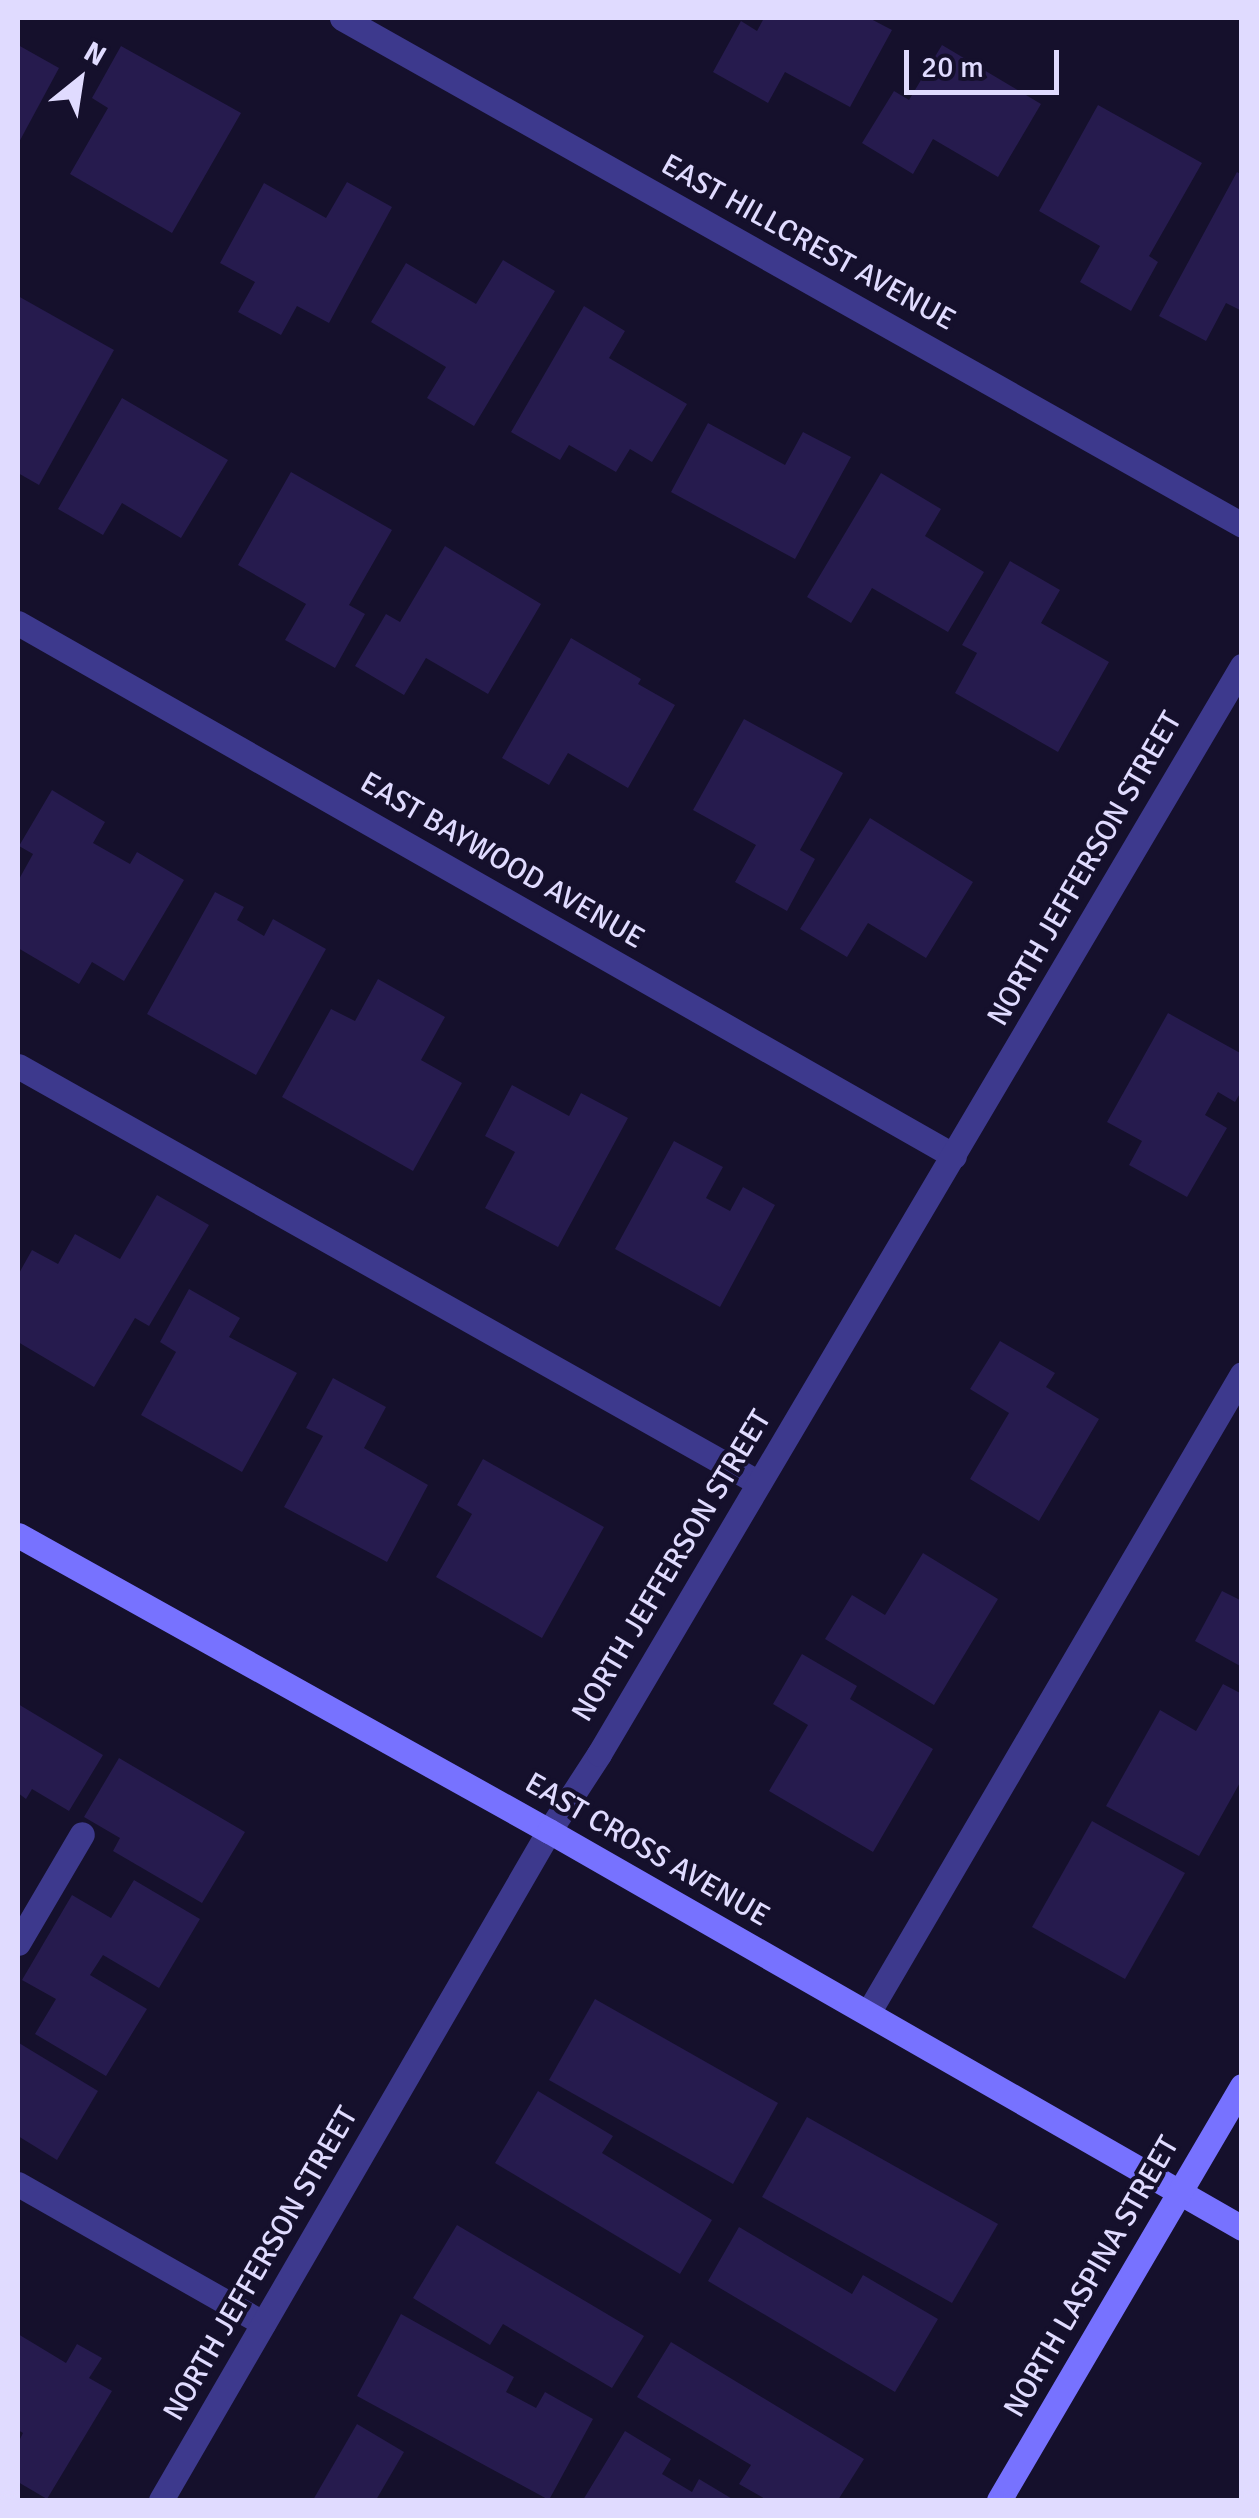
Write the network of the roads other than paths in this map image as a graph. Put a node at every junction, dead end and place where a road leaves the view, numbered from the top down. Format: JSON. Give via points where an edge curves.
{"nodes":[{"id":1,"x":342,"y":18,"type":"edge"},
{"id":2,"x":1242,"y":525,"type":"edge"},
{"id":3,"x":18,"y":623,"type":"edge"},
{"id":4,"x":1242,"y":666,"type":"edge"},
{"id":5,"x":18,"y":1066,"type":"edge"},
{"id":6,"x":954,"y":1156,"type":"junction"},
{"id":7,"x":1242,"y":1374,"type":"edge"},
{"id":8,"x":759,"y":1483,"type":"junction"},
{"id":9,"x":18,"y":1535,"type":"edge"},
{"id":10,"x":549,"y":1831,"type":"junction"},
{"id":11,"x":82,"y":1834,"type":"dead end"},
{"id":12,"x":18,"y":1943,"type":"edge"},
{"id":13,"x":868,"y":2012,"type":"junction"},
{"id":14,"x":1242,"y":2086,"type":"edge"},
{"id":15,"x":18,"y":2184,"type":"edge"},
{"id":16,"x":1178,"y":2192,"type":"junction"},
{"id":17,"x":1242,"y":2228,"type":"edge"},
{"id":18,"x":263,"y":2323,"type":"junction"},
{"id":19,"x":161,"y":2500,"type":"edge"},
{"id":20,"x":1000,"y":2500,"type":"edge"}],
"edges":[{"from":1,"to":2,"type":"street","name":"EAST HILLCREST AVENUE"},
{"from":3,"to":6,"type":"street","name":"EAST BAYWOOD AVENUE"},
{"from":4,"to":6,"type":"street","name":"NORTH JEFFERSON STREET"},
{"from":5,"to":8,"type":"street"},
{"from":6,"to":8,"type":"street","name":"NORTH JEFFERSON STREET"},
{"from":7,"to":13,"type":"street"},
{"from":8,"to":10,"type":"street","name":"NORTH JEFFERSON STREET"},
{"from":9,"to":10,"type":"street","name":"EAST CROSS AVENUE"},
{"from":10,"to":13,"type":"street","name":"EAST CROSS AVENUE"},
{"from":10,"to":18,"type":"street","name":"NORTH JEFFERSON STREET"},
{"from":11,"to":12,"type":"street"},
{"from":13,"to":16,"type":"street","name":"EAST CROSS AVENUE"},
{"from":14,"to":16,"type":"street","name":"NORTH LASPINA STREET"},
{"from":15,"to":18,"type":"street"},
{"from":16,"to":17,"type":"street","name":"EAST CROSS AVENUE"},
{"from":16,"to":20,"type":"street","name":"NORTH LASPINA STREET"},
{"from":18,"to":19,"type":"street","name":"NORTH JEFFERSON STREET"}]}
